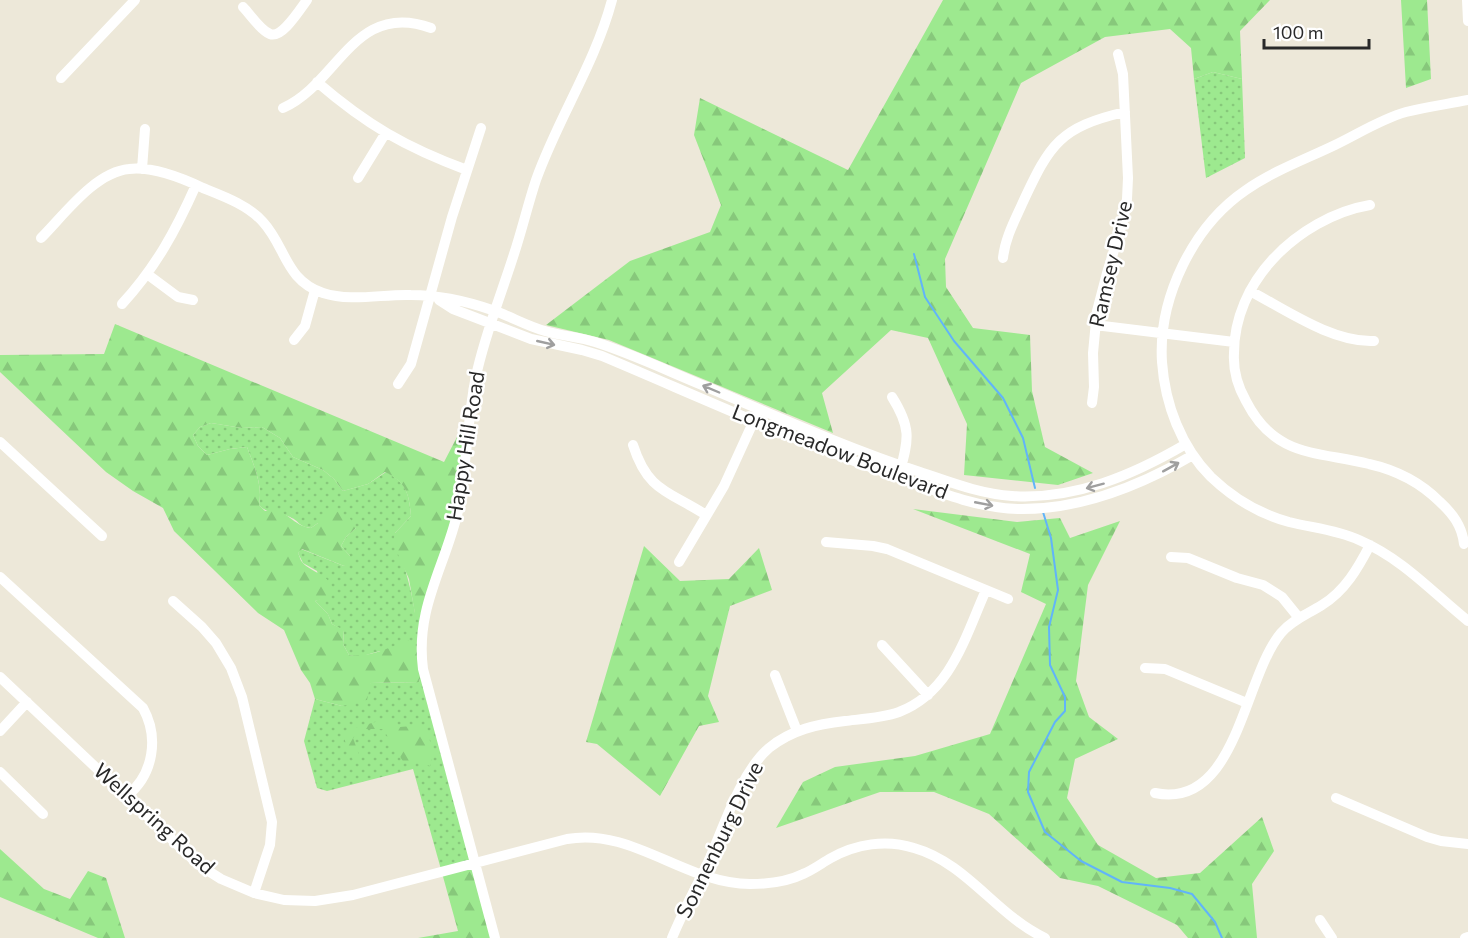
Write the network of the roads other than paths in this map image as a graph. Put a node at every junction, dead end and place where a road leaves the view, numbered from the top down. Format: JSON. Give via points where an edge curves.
{"nodes":[{"id":1,"x":135,"y":0,"type":"edge"},
{"id":2,"x":307,"y":0,"type":"edge"},
{"id":3,"x":612,"y":0,"type":"edge"},
{"id":4,"x":1467,"y":0,"type":"edge"},
{"id":5,"x":243,"y":7,"type":"dead end"},
{"id":6,"x":1468,"y":21,"type":"edge"},
{"id":7,"x":431,"y":28,"type":"dead end"},
{"id":8,"x":1118,"y":54,"type":"dead end"},
{"id":9,"x":61,"y":78,"type":"dead end"},
{"id":10,"x":317,"y":82,"type":"junction"},
{"id":11,"x":1468,"y":100,"type":"edge"},
{"id":12,"x":283,"y":108,"type":"dead end"},
{"id":13,"x":1125,"y":112,"type":"junction"},
{"id":14,"x":481,"y":128,"type":"dead end"},
{"id":15,"x":144,"y":129,"type":"dead end"},
{"id":16,"x":385,"y":134,"type":"junction"},
{"id":17,"x":142,"y":169,"type":"junction"},
{"id":18,"x":467,"y":170,"type":"junction"},
{"id":19,"x":358,"y":178,"type":"dead end"},
{"id":20,"x":196,"y":185,"type":"junction"},
{"id":21,"x":1370,"y":205,"type":"dead end"},
{"id":22,"x":41,"y":238,"type":"dead end"},
{"id":23,"x":1003,"y":258,"type":"dead end"},
{"id":24,"x":147,"y":274,"type":"junction"},
{"id":25,"x":315,"y":290,"type":"junction"},
{"id":26,"x":1250,"y":291,"type":"junction"},
{"id":27,"x":433,"y":297,"type":"junction"},
{"id":28,"x":193,"y":300,"type":"dead end"},
{"id":29,"x":122,"y":304,"type":"dead end"},
{"id":30,"x":495,"y":311,"type":"junction"},
{"id":31,"x":491,"y":322,"type":"junction"},
{"id":32,"x":1095,"y":325,"type":"junction"},
{"id":33,"x":1162,"y":334,"type":"junction"},
{"id":34,"x":294,"y":340,"type":"dead end"},
{"id":35,"x":1374,"y":340,"type":"dead end"},
{"id":36,"x":1234,"y":342,"type":"junction"},
{"id":37,"x":398,"y":384,"type":"dead end"},
{"id":38,"x":892,"y":398,"type":"dead end"},
{"id":39,"x":1092,"y":403,"type":"dead end"},
{"id":40,"x":759,"y":409,"type":"junction"},
{"id":41,"x":754,"y":420,"type":"junction"},
{"id":42,"x":0,"y":442,"type":"edge"},
{"id":43,"x":1186,"y":444,"type":"junction"},
{"id":44,"x":633,"y":445,"type":"dead end"},
{"id":45,"x":1193,"y":455,"type":"junction"},
{"id":46,"x":899,"y":472,"type":"junction"},
{"id":47,"x":706,"y":514,"type":"junction"},
{"id":48,"x":102,"y":536,"type":"dead end"},
{"id":49,"x":826,"y":542,"type":"dead end"},
{"id":50,"x":1464,"y":544,"type":"dead end"},
{"id":51,"x":1370,"y":545,"type":"junction"},
{"id":52,"x":1171,"y":557,"type":"dead end"},
{"id":53,"x":679,"y":562,"type":"dead end"},
{"id":54,"x":0,"y":577,"type":"edge"},
{"id":55,"x":986,"y":590,"type":"junction"},
{"id":56,"x":1008,"y":599,"type":"dead end"},
{"id":57,"x":173,"y":601,"type":"dead end"},
{"id":58,"x":1299,"y":618,"type":"junction"},
{"id":59,"x":1468,"y":621,"type":"edge"},
{"id":60,"x":882,"y":645,"type":"dead end"},
{"id":61,"x":1145,"y":668,"type":"dead end"},
{"id":62,"x":775,"y":675,"type":"dead end"},
{"id":63,"x":0,"y":677,"type":"edge"},
{"id":64,"x":928,"y":694,"type":"junction"},
{"id":65,"x":27,"y":702,"type":"junction"},
{"id":66,"x":1246,"y":703,"type":"junction"},
{"id":67,"x":0,"y":731,"type":"edge"},
{"id":68,"x":797,"y":731,"type":"junction"},
{"id":69,"x":0,"y":772,"type":"edge"},
{"id":70,"x":1155,"y":793,"type":"dead end"},
{"id":71,"x":128,"y":796,"type":"junction"},
{"id":72,"x":1336,"y":798,"type":"dead end"},
{"id":73,"x":43,"y":814,"type":"dead end"},
{"id":74,"x":1468,"y":844,"type":"edge"},
{"id":75,"x":475,"y":864,"type":"junction"},
{"id":76,"x":701,"y":875,"type":"junction"},
{"id":77,"x":254,"y":893,"type":"junction"},
{"id":78,"x":1320,"y":920,"type":"dead end"},
{"id":79,"x":495,"y":938,"type":"edge"},
{"id":80,"x":672,"y":938,"type":"edge"},
{"id":81,"x":1044,"y":938,"type":"edge"},
{"id":82,"x":1332,"y":938,"type":"edge"}],
"edges":[{"from":1,"to":9,"type":"street"},
{"from":2,"to":5,"type":"street","via":[[282,33],[275,35],[267,33]]},
{"from":3,"to":30,"type":"street","name":"Happy Hill Road","via":[[587,68],[548,149]]},
{"from":4,"to":6,"type":"street"},
{"from":7,"to":10,"type":"street","via":[[396,20],[366,30]]},
{"from":8,"to":13,"type":"street","name":"Ramsey Drive"},
{"from":10,"to":12,"type":"street","via":[[301,99]]},
{"from":10,"to":16,"type":"street"},
{"from":11,"to":33,"type":"street","via":[[1405,112],[1271,176],[1238,196],[1211,223],[1182,265]]},
{"from":13,"to":23,"type":"street","via":[[1080,126],[1059,141],[1035,176],[1007,236]]},
{"from":13,"to":32,"type":"street","name":"Ramsey Drive","via":[[1127,199]]},
{"from":14,"to":18,"type":"street"},
{"from":15,"to":17,"type":"street"},
{"from":16,"to":18,"type":"street"},
{"from":16,"to":19,"type":"street"},
{"from":17,"to":20,"type":"street"},
{"from":17,"to":22,"type":"street","via":[[123,170],[102,179]]},
{"from":18,"to":27,"type":"street"},
{"from":20,"to":24,"type":"street","via":[[169,243]]},
{"from":20,"to":25,"type":"street","via":[[256,215],[269,228],[292,272]]},
{"from":21,"to":26,"type":"street","via":[[1352,209],[1303,232],[1274,258]]},
{"from":24,"to":28,"type":"street","via":[[178,297]]},
{"from":24,"to":29,"type":"street"},
{"from":25,"to":27,"type":"street","name":"Longmeadow Boulevard","via":[[342,297]]},
{"from":25,"to":34,"type":"street","via":[[305,326]]},
{"from":26,"to":35,"type":"street","via":[[1335,335]]},
{"from":26,"to":36,"type":"street"},
{"from":27,"to":30,"type":"street","name":"Longmeadow Boulevard","via":[[456,299]]},
{"from":27,"to":31,"type":"street","name":"Longmeadow Boulevard","via":[[453,309]]},
{"from":27,"to":37,"type":"street","via":[[411,364]]},
{"from":30,"to":31,"type":"street","name":"Happy Hill Road"},
{"from":40,"to":30,"type":"street","name":"Longmeadow Boulevard","one_way":true,"via":[[596,342],[547,331]]},
{"from":31,"to":41,"type":"street","name":"Longmeadow Boulevard","one_way":true,"via":[[531,339],[602,357]]},
{"from":31,"to":75,"type":"street","name":"Happy Hill Road","via":[[470,414],[458,512],[424,615],[421,639],[423,669]]},
{"from":32,"to":33,"type":"street"},
{"from":32,"to":39,"type":"street","name":"Ramsey Drive"},
{"from":33,"to":36,"type":"street"},
{"from":33,"to":43,"type":"street","via":[[1166,389]]},
{"from":36,"to":50,"type":"street","via":[[1235,371],[1242,394],[1271,434],[1303,452],[1370,464],[1416,482],[1452,514]]},
{"from":38,"to":46,"type":"street","via":[[907,428],[907,445]]},
{"from":40,"to":41,"type":"street"},
{"from":40,"to":46,"type":"street","name":"Longmeadow Boulevard"},
{"from":41,"to":46,"type":"street","name":"Longmeadow Boulevard","via":[[829,452]]},
{"from":41,"to":47,"type":"street","via":[[724,486]]},
{"from":42,"to":48,"type":"street"},
{"from":43,"to":45,"type":"street"},
{"from":43,"to":46,"type":"street","name":"Longmeadow Boulevard","one_way":true,"via":[[1107,483],[1038,496],[987,493]]},
{"from":44,"to":47,"type":"street","via":[[642,469],[658,487]]},
{"from":46,"to":45,"type":"street","name":"Longmeadow Boulevard","one_way":true,"via":[[977,503],[1041,508],[1120,491]]},
{"from":45,"to":51,"type":"street","via":[[1210,475],[1247,504],[1282,520],[1345,534]]},
{"from":47,"to":53,"type":"street"},
{"from":49,"to":55,"type":"street","via":[[887,549]]},
{"from":51,"to":58,"type":"street","via":[[1342,589]]},
{"from":51,"to":59,"type":"street","via":[[1403,565]]},
{"from":52,"to":58,"type":"street","via":[[1188,558],[1263,585],[1282,597]]},
{"from":54,"to":71,"type":"street","via":[[147,716],[152,733],[151,760],[144,777]]},
{"from":55,"to":56,"type":"street"},
{"from":55,"to":64,"type":"street","name":"Sonnenburg Drive","via":[[954,663]]},
{"from":57,"to":77,"type":"street","via":[[216,643],[242,697],[272,822],[270,845]]},
{"from":58,"to":66,"type":"street","via":[[1274,642]]},
{"from":60,"to":64,"type":"street"},
{"from":61,"to":66,"type":"street","via":[[1166,669]]},
{"from":62,"to":68,"type":"street"},
{"from":63,"to":65,"type":"street","name":"Wellspring Road"},
{"from":64,"to":68,"type":"street","name":"Sonnenburg Drive","via":[[890,715]]},
{"from":65,"to":67,"type":"street"},
{"from":65,"to":71,"type":"street","name":"Wellspring Road"},
{"from":66,"to":70,"type":"street","via":[[1228,751],[1206,780],[1181,794]]},
{"from":68,"to":76,"type":"street","name":"Sonnenburg Drive","via":[[768,749],[753,766]]},
{"from":69,"to":73,"type":"street"},
{"from":71,"to":77,"type":"street","name":"Wellspring Road","via":[[199,865]]},
{"from":72,"to":74,"type":"street","via":[[1427,837]]},
{"from":75,"to":76,"type":"street","name":"Wellspring Road","via":[[569,838],[595,837],[618,841]]},
{"from":75,"to":77,"type":"street","name":"Wellspring Road","via":[[331,900],[284,900]]},
{"from":75,"to":79,"type":"street","name":"Happy Hill Road"},
{"from":76,"to":80,"type":"street","name":"Sonnenburg Drive"},
{"from":76,"to":81,"type":"street","name":"Wellspring Road","via":[[734,884],[776,882],[804,874],[856,848],[881,843],[904,845],[954,868],[1017,921]]},
{"from":78,"to":82,"type":"street"}]}
